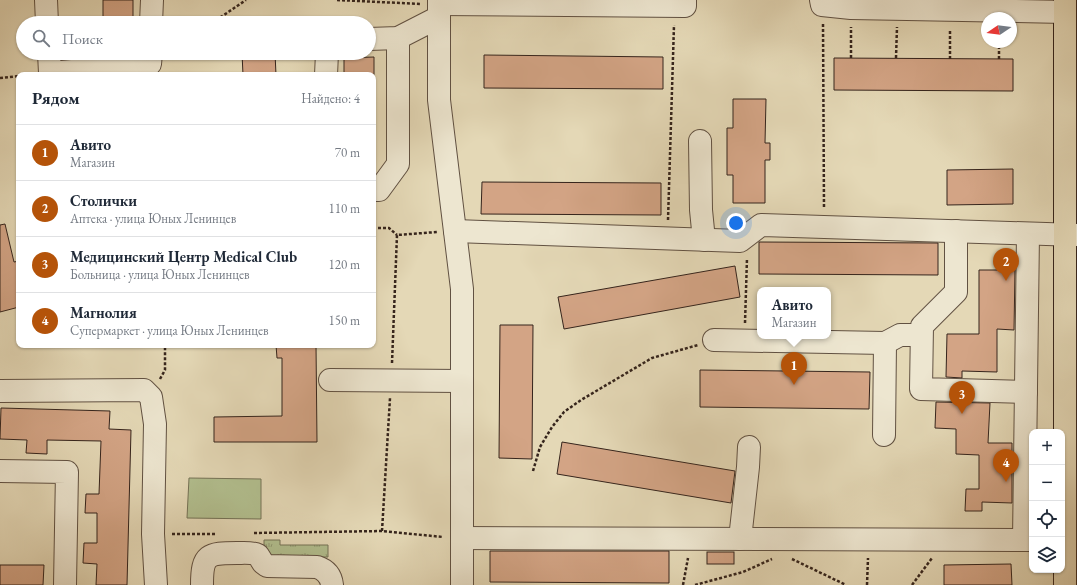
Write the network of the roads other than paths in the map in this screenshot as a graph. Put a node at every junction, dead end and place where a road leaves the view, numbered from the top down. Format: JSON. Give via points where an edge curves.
{"nodes":[{"id":1,"x":46,"y":0,"type":"edge"},
{"id":2,"x":152,"y":0,"type":"edge"},
{"id":3,"x":680,"y":3,"type":"edge"},
{"id":4,"x":822,"y":3,"type":"edge"},
{"id":5,"x":1065,"y":6,"type":"edge"},
{"id":6,"x":439,"y":7,"type":"edge"},
{"id":7,"x":47,"y":16,"type":"edge"},
{"id":8,"x":151,"y":16,"type":"edge"},
{"id":9,"x":398,"y":38,"type":"junction"},
{"id":10,"x":376,"y":39,"type":"edge"},
{"id":11,"x":49,"y":60,"type":"edge"},
{"id":12,"x":150,"y":60,"type":"edge"},
{"id":13,"x":327,"y":60,"type":"edge"},
{"id":14,"x":1071,"y":64,"type":"edge"},
{"id":15,"x":50,"y":72,"type":"edge"},
{"id":16,"x":61,"y":72,"type":"edge"},
{"id":17,"x":326,"y":72,"type":"edge"},
{"id":18,"x":700,"y":141,"type":"dead end"},
{"id":19,"x":376,"y":190,"type":"edge"},
{"id":20,"x":455,"y":231,"type":"junction"},
{"id":21,"x":956,"y":231,"type":"junction"},
{"id":22,"x":1028,"y":234,"type":"junction"},
{"id":23,"x":1071,"y":235,"type":"edge"},
{"id":24,"x":704,"y":240,"type":"junction"},
{"id":25,"x":922,"y":335,"type":"junction"},
{"id":26,"x":714,"y":340,"type":"road end"},
{"id":27,"x":885,"y":343,"type":"junction"},
{"id":28,"x":330,"y":380,"type":"dead end"},
{"id":29,"x":462,"y":381,"type":"junction"},
{"id":30,"x":0,"y":391,"type":"edge"},
{"id":31,"x":1026,"y":392,"type":"junction"},
{"id":32,"x":884,"y":435,"type":"dead end"},
{"id":33,"x":749,"y":447,"type":"dead end"},
{"id":34,"x":0,"y":471,"type":"edge"},
{"id":35,"x":462,"y":538,"type":"junction"},
{"id":36,"x":740,"y":539,"type":"junction"},
{"id":37,"x":1028,"y":540,"type":"edge"},
{"id":38,"x":1068,"y":540,"type":"edge"},
{"id":39,"x":65,"y":585,"type":"edge"},
{"id":40,"x":156,"y":585,"type":"edge"},
{"id":41,"x":202,"y":585,"type":"edge"},
{"id":42,"x":332,"y":585,"type":"edge"},
{"id":43,"x":462,"y":585,"type":"edge"},
{"id":44,"x":1065,"y":585,"type":"edge"}],
"edges":[{"from":1,"to":7,"type":"lane"},
{"from":2,"to":8,"type":"lane"},
{"from":3,"to":6,"type":"lane"},
{"from":4,"to":5,"type":"lane","via":[[851,8]]},
{"from":5,"to":14,"type":"main road"},
{"from":6,"to":9,"type":"lane"},
{"from":6,"to":20,"type":"lane","via":[[439,100]]},
{"from":9,"to":10,"type":"lane"},
{"from":9,"to":19,"type":"lane","via":[[398,164],[379,190]]},
{"from":11,"to":15,"type":"lane"},
{"from":12,"to":16,"type":"lane","via":[[150,64]]},
{"from":13,"to":17,"type":"lane"},
{"from":14,"to":23,"type":"main road"},
{"from":18,"to":24,"type":"lane"},
{"from":20,"to":24,"type":"lane"},
{"from":20,"to":29,"type":"lane","via":[[462,289]]},
{"from":21,"to":22,"type":"lane"},
{"from":21,"to":24,"type":"lane","via":[[761,225],[740,241]]},
{"from":21,"to":25,"type":"lane","via":[[956,292],[922,326]]},
{"from":22,"to":23,"type":"lane"},
{"from":22,"to":31,"type":"lane"},
{"from":23,"to":38,"type":"main road"},
{"from":25,"to":27,"type":"lane","via":[[900,335]]},
{"from":25,"to":31,"type":"lane","via":[[921,389]]},
{"from":26,"to":27,"type":"lane"},
{"from":27,"to":32,"type":"lane"},
{"from":28,"to":29,"type":"lane"},
{"from":29,"to":35,"type":"lane"},
{"from":30,"to":40,"type":"lane","via":[[144,390],[151,397],[155,424]]},
{"from":31,"to":37,"type":"lane"},
{"from":33,"to":36,"type":"lane"},
{"from":34,"to":39,"type":"lane","via":[[67,472]]},
{"from":35,"to":36,"type":"lane"},
{"from":35,"to":43,"type":"lane"},
{"from":36,"to":37,"type":"lane"},
{"from":38,"to":44,"type":"main road"},
{"from":41,"to":42,"type":"lane","via":[[202,569],[205,562],[210,556],[218,553],[256,554],[267,566],[321,568],[328,573]]}]}
